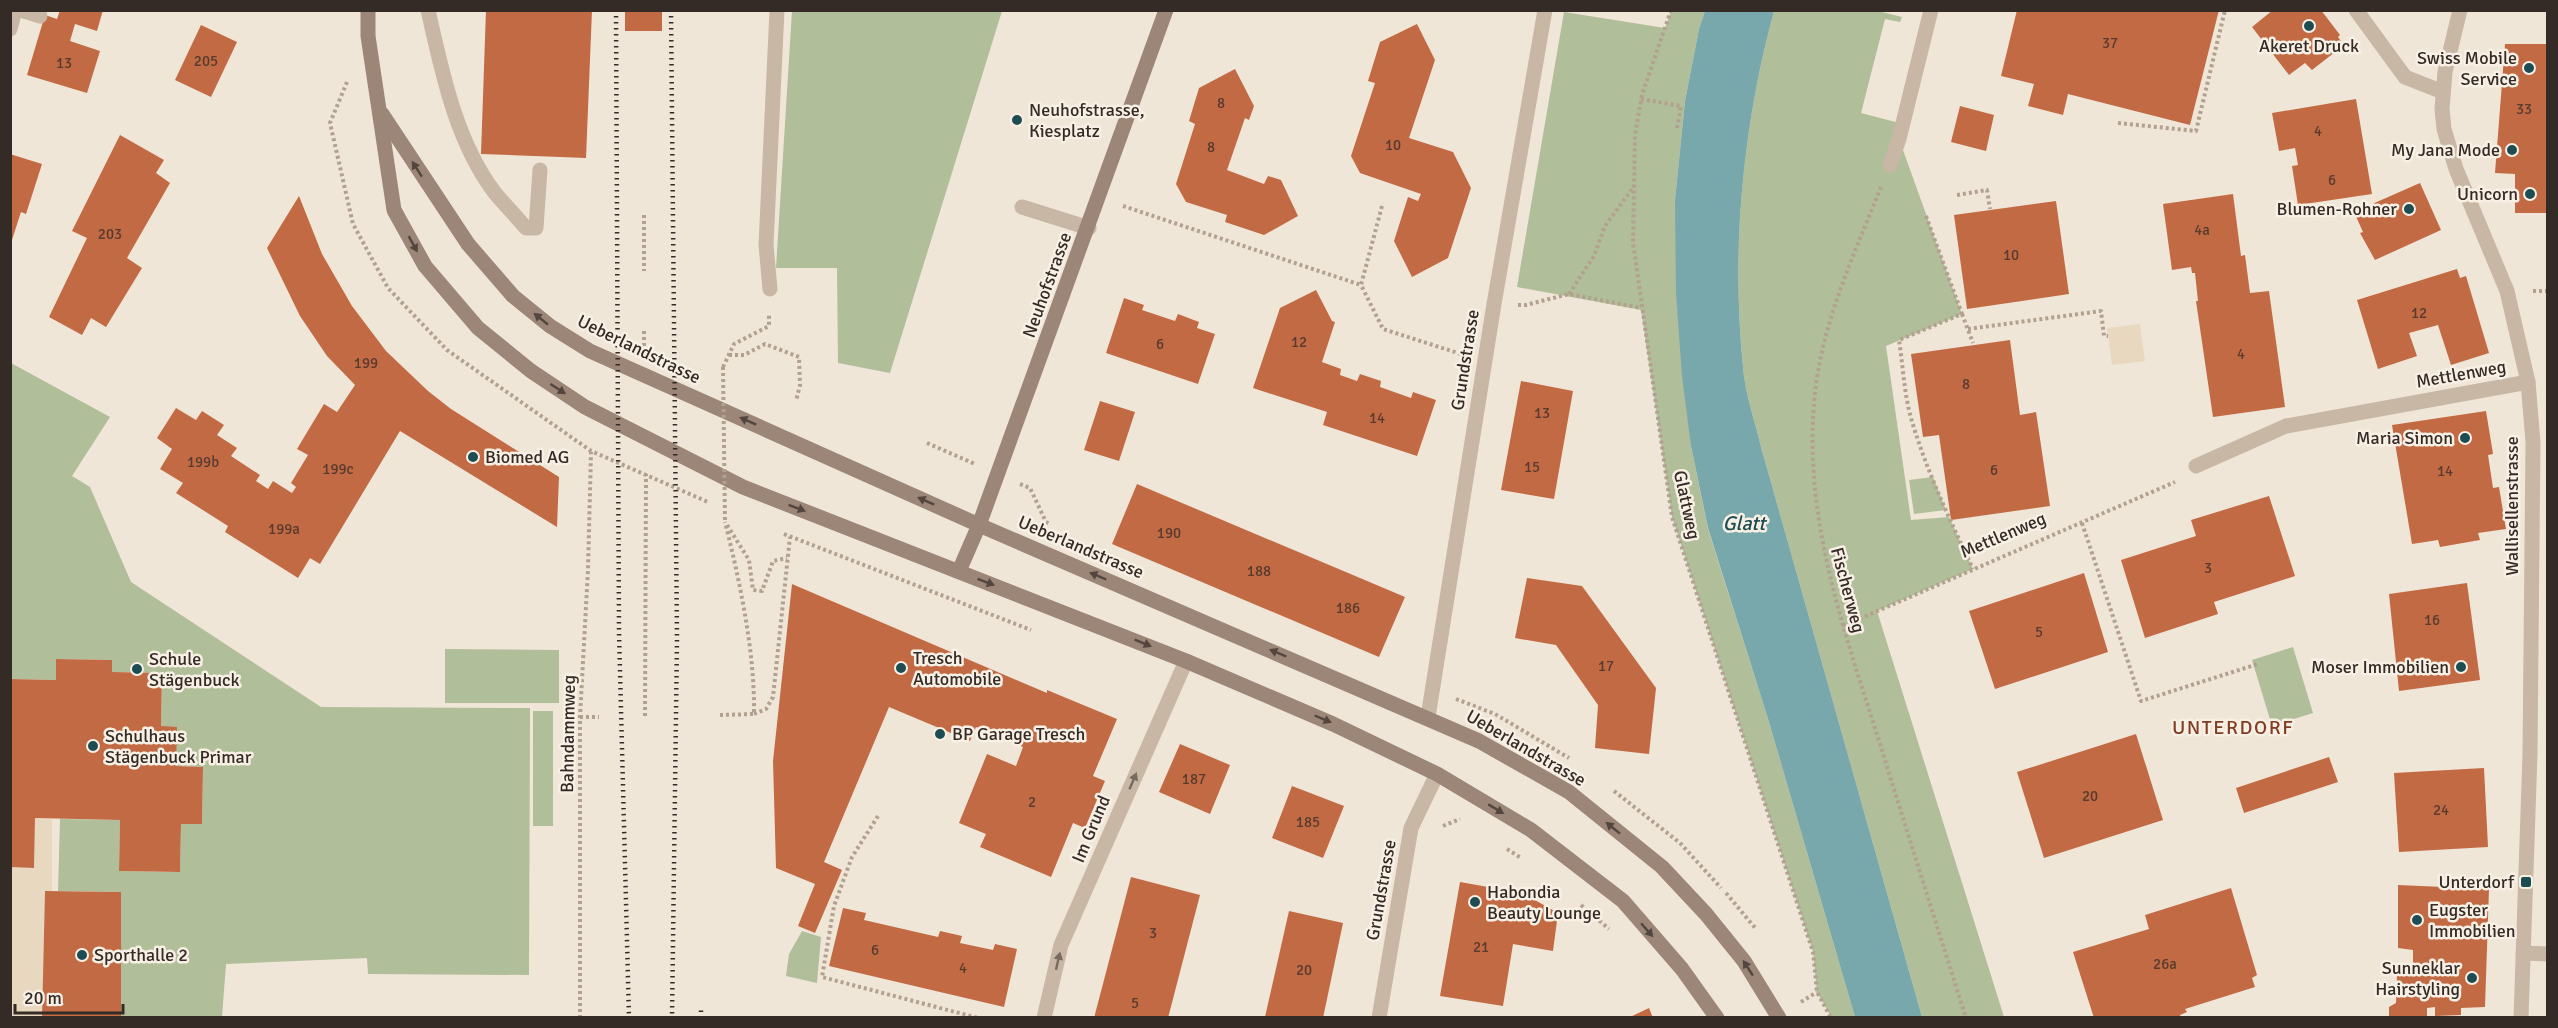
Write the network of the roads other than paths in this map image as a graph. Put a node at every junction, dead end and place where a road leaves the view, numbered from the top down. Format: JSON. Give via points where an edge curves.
{"nodes":[{"id":1,"x":15,"y":10,"type":"edge"},
{"id":2,"x":21,"y":10,"type":"edge"},
{"id":3,"x":368,"y":10,"type":"edge"},
{"id":4,"x":428,"y":10,"type":"edge"},
{"id":5,"x":777,"y":10,"type":"edge"},
{"id":6,"x":1166,"y":10,"type":"edge"},
{"id":7,"x":1545,"y":10,"type":"edge"},
{"id":8,"x":1931,"y":10,"type":"edge"},
{"id":9,"x":2356,"y":10,"type":"edge"},
{"id":10,"x":2460,"y":10,"type":"edge"},
{"id":11,"x":40,"y":16,"type":"dead end"},
{"id":12,"x":10,"y":29,"type":"edge"},
{"id":13,"x":2443,"y":92,"type":"junction"},
{"id":14,"x":378,"y":108,"type":"junction"},
{"id":15,"x":1890,"y":165,"type":"road end"},
{"id":16,"x":540,"y":170,"type":"dead end"},
{"id":17,"x":1023,"y":207,"type":"dead end"},
{"id":18,"x":1089,"y":228,"type":"junction"},
{"id":19,"x":770,"y":289,"type":"road end"},
{"id":20,"x":2528,"y":382,"type":"junction"},
{"id":21,"x":2196,"y":466,"type":"dead end"},
{"id":22,"x":2540,"y":506,"type":"edge"},
{"id":23,"x":979,"y":525,"type":"junction"},
{"id":24,"x":959,"y":571,"type":"junction"},
{"id":25,"x":1186,"y":661,"type":"junction"},
{"id":26,"x":1428,"y":717,"type":"junction"},
{"id":27,"x":1437,"y":774,"type":"junction"},
{"id":28,"x":2523,"y":953,"type":"junction"},
{"id":29,"x":2547,"y":954,"type":"edge"},
{"id":30,"x":1044,"y":1017,"type":"edge"},
{"id":31,"x":1379,"y":1017,"type":"edge"},
{"id":32,"x":1717,"y":1017,"type":"edge"},
{"id":33,"x":1779,"y":1017,"type":"edge"},
{"id":34,"x":2521,"y":1017,"type":"edge"}],
"edges":[{"from":1,"to":12,"type":"street"},
{"from":2,"to":11,"type":"street"},
{"from":3,"to":14,"type":"main road","name":"Ueberlandstrasse"},
{"from":4,"to":16,"type":"street","via":[[446,85],[470,149],[494,191],[526,228],[536,228]]},
{"from":5,"to":19,"type":"street","via":[[766,245]]},
{"from":6,"to":18,"type":"main road","name":"Neuhofstrasse"},
{"from":7,"to":26,"type":"street","name":"Grundstrasse"},
{"from":8,"to":15,"type":"street"},
{"from":9,"to":13,"type":"street","via":[[2405,77]]},
{"from":10,"to":13,"type":"street","name":"Wallisellenstrasse","via":[[2448,53]]},
{"from":13,"to":20,"type":"street","name":"Wallisellenstrasse","via":[[2449,150],[2507,291]]},
{"from":23,"to":14,"type":"main road","name":"Ueberlandstrasse","one_way":true,"via":[[590,351],[550,326],[513,296],[468,244]]},
{"from":14,"to":24,"type":"main road","name":"Ueberlandstrasse","one_way":true,"via":[[394,210],[425,266],[478,328],[531,371],[585,407],[743,487]]},
{"from":17,"to":18,"type":"street"},
{"from":18,"to":23,"type":"main road","name":"Neuhofstrasse"},
{"from":20,"to":21,"type":"street","name":"Mettlenweg","via":[[2286,426]]},
{"from":20,"to":22,"type":"street","name":"Wallisellenstrasse"},
{"from":22,"to":28,"type":"street","name":"Wallisellenstrasse"},
{"from":23,"to":24,"type":"main road","name":"Neuhofstrasse"},
{"from":26,"to":23,"type":"main road","name":"Ueberlandstrasse","one_way":true},
{"from":24,"to":25,"type":"main road","name":"Ueberlandstrasse","one_way":true},
{"from":25,"to":27,"type":"main road","name":"Ueberlandstrasse","one_way":true},
{"from":30,"to":25,"type":"street","name":"Im Grund","one_way":true,"via":[[1061,945]]},
{"from":33,"to":26,"type":"main road","name":"Ueberlandstrasse","one_way":true,"via":[[1744,961],[1707,914],[1662,867],[1569,792]]},
{"from":27,"to":31,"type":"street","name":"Grundstrasse","via":[[1414,819]]},
{"from":27,"to":32,"type":"main road","name":"Ueberlandstrasse","one_way":true,"via":[[1531,830],[1623,902],[1682,969]]},
{"from":28,"to":29,"type":"street"},
{"from":28,"to":34,"type":"street","name":"Wallisellenstrasse"}]}
